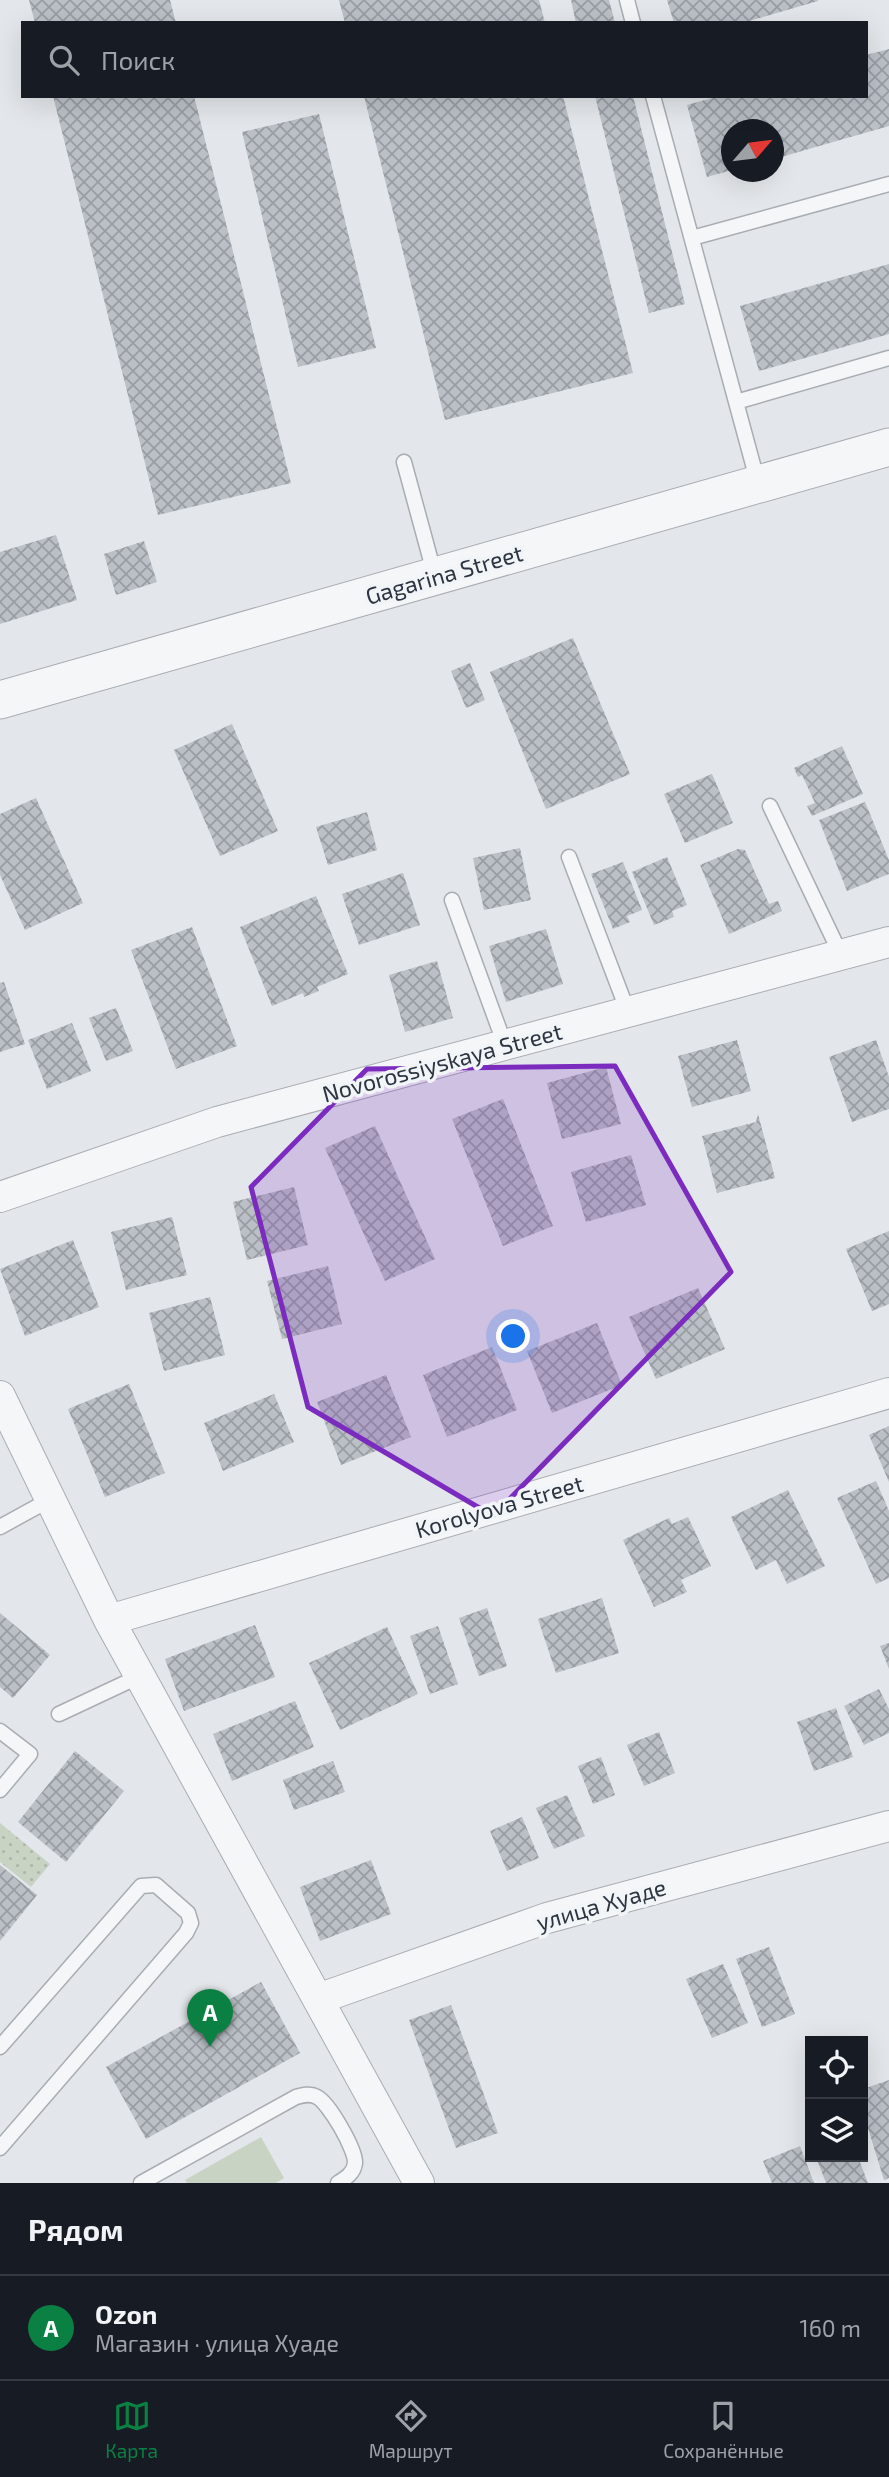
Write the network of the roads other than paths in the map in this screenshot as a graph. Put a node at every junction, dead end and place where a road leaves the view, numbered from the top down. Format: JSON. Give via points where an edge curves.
{"nodes":[{"id":1,"x":627,"y":0,"type":"edge"},
{"id":2,"x":633,"y":21,"type":"edge"},
{"id":3,"x":654,"y":98,"type":"edge"},
{"id":4,"x":889,"y":184,"type":"edge"},
{"id":5,"x":692,"y":238,"type":"junction"},
{"id":6,"x":889,"y":358,"type":"edge"},
{"id":7,"x":736,"y":402,"type":"junction"},
{"id":8,"x":889,"y":447,"type":"edge"},
{"id":9,"x":404,"y":462,"type":"dead end"},
{"id":10,"x":758,"y":484,"type":"junction"},
{"id":11,"x":435,"y":576,"type":"junction"},
{"id":12,"x":0,"y":700,"type":"edge"},
{"id":13,"x":770,"y":806,"type":"dead end"},
{"id":14,"x":569,"y":857,"type":"dead end"},
{"id":15,"x":452,"y":900,"type":"dead end"},
{"id":16,"x":889,"y":942,"type":"edge"},
{"id":17,"x":841,"y":955,"type":"junction"},
{"id":18,"x":628,"y":1012,"type":"junction"},
{"id":19,"x":505,"y":1045,"type":"junction"},
{"id":20,"x":0,"y":1197,"type":"edge"},
{"id":21,"x":889,"y":1393,"type":"edge"},
{"id":22,"x":0,"y":1396,"type":"edge"},
{"id":23,"x":51,"y":1499,"type":"junction"},
{"id":24,"x":0,"y":1527,"type":"edge"},
{"id":25,"x":109,"y":1620,"type":"junction"},
{"id":26,"x":140,"y":1676,"type":"junction"},
{"id":27,"x":59,"y":1714,"type":"dead end"},
{"id":28,"x":0,"y":1731,"type":"edge"},
{"id":29,"x":0,"y":1790,"type":"edge"},
{"id":30,"x":889,"y":1826,"type":"edge"},
{"id":31,"x":318,"y":1999,"type":"junction"},
{"id":32,"x":0,"y":2047,"type":"edge"},
{"id":33,"x":0,"y":2148,"type":"edge"},
{"id":34,"x":141,"y":2183,"type":"edge"},
{"id":35,"x":338,"y":2183,"type":"edge"},
{"id":36,"x":419,"y":2183,"type":"edge"}],
"edges":[{"from":1,"to":2,"type":"lane"},
{"from":3,"to":5,"type":"lane"},
{"from":4,"to":5,"type":"lane"},
{"from":5,"to":7,"type":"lane"},
{"from":6,"to":7,"type":"lane"},
{"from":7,"to":10,"type":"lane"},
{"from":8,"to":10,"type":"street","name":"Gagarina Street"},
{"from":9,"to":11,"type":"lane"},
{"from":10,"to":11,"type":"street","name":"Gagarina Street"},
{"from":11,"to":12,"type":"street","name":"Gagarina Street"},
{"from":13,"to":17,"type":"lane"},
{"from":14,"to":18,"type":"lane"},
{"from":15,"to":19,"type":"lane"},
{"from":16,"to":17,"type":"street","name":"Novorossiyskaya Street"},
{"from":17,"to":18,"type":"street","name":"Novorossiyskaya Street"},
{"from":18,"to":19,"type":"street","name":"Novorossiyskaya Street"},
{"from":19,"to":20,"type":"street","name":"Novorossiyskaya Street","via":[[217,1122]]},
{"from":21,"to":25,"type":"street","name":"Korolyova Street"},
{"from":22,"to":23,"type":"street"},
{"from":23,"to":24,"type":"lane"},
{"from":23,"to":25,"type":"street"},
{"from":25,"to":26,"type":"street"},
{"from":26,"to":27,"type":"lane"},
{"from":26,"to":31,"type":"street"},
{"from":28,"to":29,"type":"lane","via":[[30,1754]]},
{"from":30,"to":31,"type":"street","name":"улица Хуаде","via":[[547,1918]]},
{"from":31,"to":36,"type":"street"},
{"from":32,"to":33,"type":"lane","via":[[141,1886],[156,1885],[188,1913],[191,1923],[186,1933]]},
{"from":34,"to":35,"type":"lane","via":[[305,2094],[327,2104],[353,2151],[353,2169]]}]}
